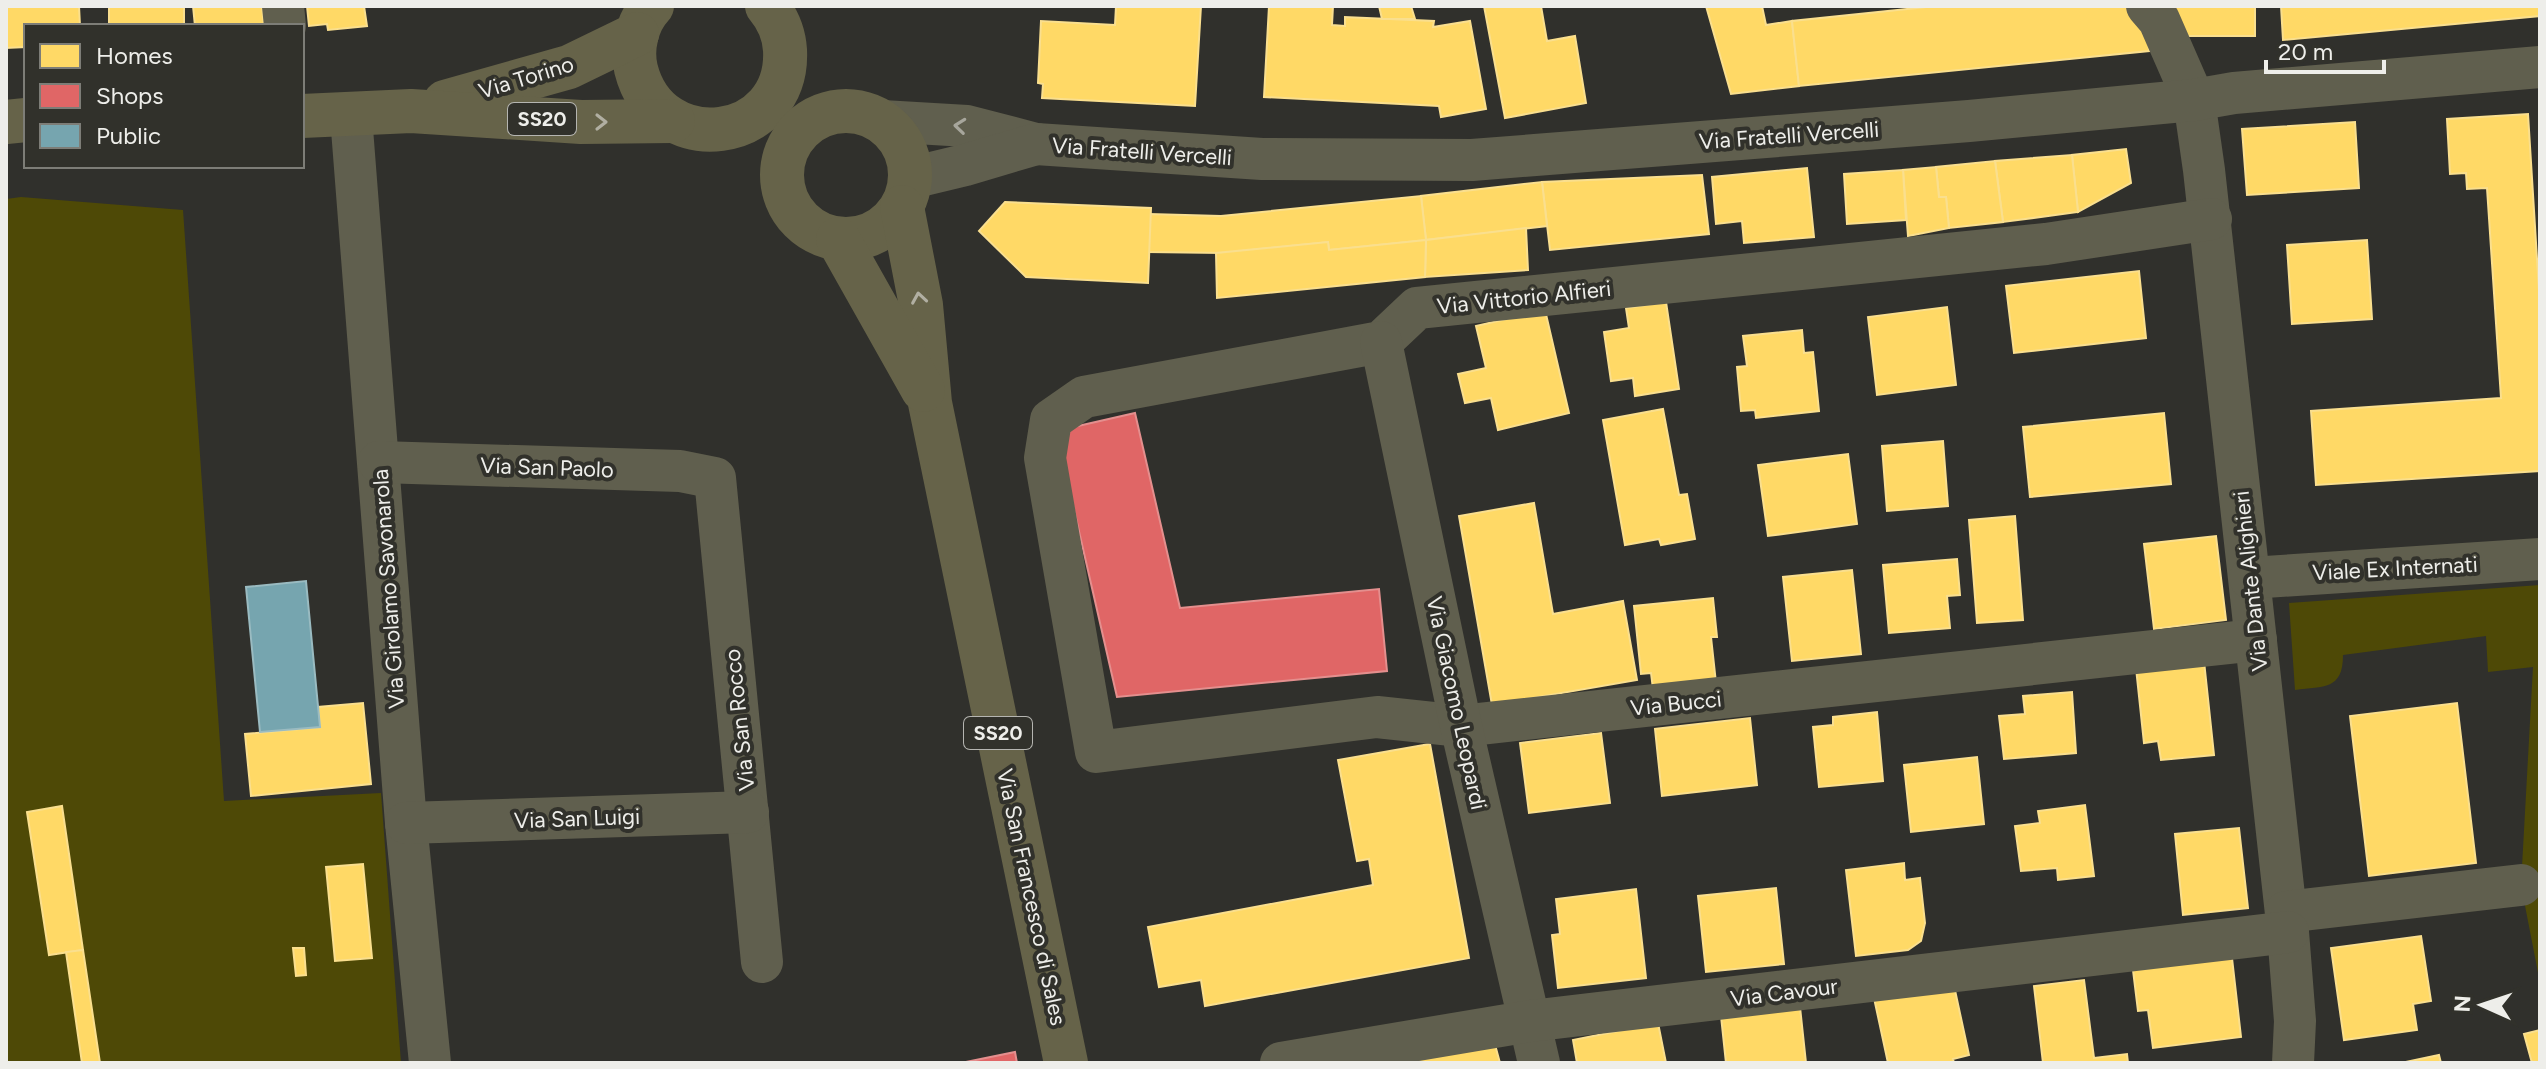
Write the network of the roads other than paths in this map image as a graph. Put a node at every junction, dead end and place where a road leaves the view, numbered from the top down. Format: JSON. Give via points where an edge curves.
{"nodes":[{"id":1,"x":767,"y":6,"type":"edge"},
{"id":2,"x":2147,"y":6,"type":"edge"},
{"id":3,"x":645,"y":20,"type":"edge"},
{"id":4,"x":786,"y":63,"type":"junction"},
{"id":5,"x":2540,"y":67,"type":"edge"},
{"id":6,"x":2194,"y":100,"type":"junction"},
{"id":7,"x":411,"y":111,"type":"junction"},
{"id":8,"x":304,"y":116,"type":"edge"},
{"id":9,"x":351,"y":116,"type":"junction"},
{"id":10,"x":862,"y":116,"type":"junction"},
{"id":11,"x":673,"y":121,"type":"junction"},
{"id":12,"x":722,"y":130,"type":"junction"},
{"id":13,"x":1036,"y":144,"type":"junction"},
{"id":14,"x":781,"y":183,"type":"junction"},
{"id":15,"x":907,"y":192,"type":"junction"},
{"id":16,"x":2211,"y":219,"type":"junction"},
{"id":17,"x":838,"y":239,"type":"junction"},
{"id":18,"x":1381,"y":342,"type":"junction"},
{"id":19,"x":930,"y":403,"type":"junction"},
{"id":20,"x":379,"y":462,"type":"junction"},
{"id":21,"x":715,"y":478,"type":"joint"},
{"id":22,"x":2540,"y":559,"type":"edge"},
{"id":23,"x":2250,"y":578,"type":"junction"},
{"id":24,"x":2256,"y":640,"type":"junction"},
{"id":25,"x":1461,"y":726,"type":"junction"},
{"id":26,"x":748,"y":812,"type":"junction"},
{"id":27,"x":406,"y":823,"type":"junction"},
{"id":28,"x":2521,"y":885,"type":"dead end"},
{"id":29,"x":2287,"y":922,"type":"junction"},
{"id":30,"x":762,"y":962,"type":"dead end"},
{"id":31,"x":1530,"y":1021,"type":"junction"},
{"id":32,"x":430,"y":1063,"type":"edge"},
{"id":33,"x":1066,"y":1063,"type":"edge"},
{"id":34,"x":1281,"y":1063,"type":"edge"},
{"id":35,"x":1539,"y":1063,"type":"edge"},
{"id":36,"x":2293,"y":1063,"type":"edge"}],
"edges":[{"from":1,"to":4,"type":"main road","via":[[784,37]]},
{"from":2,"to":6,"type":"street","name":"Via Dante Alighieri","via":[[2159,20]]},
{"from":3,"to":7,"type":"main road","name":"Via Torino","via":[[569,67]]},
{"from":3,"to":11,"type":"main road","via":[[634,59],[640,84],[653,105]]},
{"from":4,"to":10,"type":"main road","via":[[800,80]]},
{"from":4,"to":12,"type":"main road","via":[[779,87],[765,107]]},
{"from":5,"to":6,"type":"street","name":"Via Fratelli Vercelli"},
{"from":6,"to":13,"type":"street","name":"Via Fratelli Vercelli","via":[[1472,160],[1262,159]]},
{"from":6,"to":16,"type":"street","name":"Via Dante Alighieri"},
{"from":7,"to":9,"type":"main road","name":"Via Torino"},
{"from":7,"to":11,"type":"main road","name":"Via Torino","number":"SS20","one_way":true,"via":[[581,122]]},
{"from":8,"to":9,"type":"main road","name":"Via Torino"},
{"from":9,"to":20,"type":"street","name":"Via Girolamo Savonarola"},
{"from":13,"to":10,"type":"street","name":"Via Fratelli Vercelli","one_way":true,"via":[[967,126]]},
{"from":10,"to":14,"type":"main road","via":[[821,115],[803,126],[782,162]]},
{"from":10,"to":15,"type":"main road","via":[[899,136],[908,156]]},
{"from":11,"to":12,"type":"main road","name":"Via Torino","via":[[697,130]]},
{"from":12,"to":14,"type":"main road"},
{"from":13,"to":15,"type":"street","name":"Via Fratelli Vercelli","via":[[965,165]]},
{"from":14,"to":17,"type":"main road","via":[[800,221]]},
{"from":15,"to":17,"type":"main road","via":[[891,222],[875,233]]},
{"from":19,"to":15,"type":"main road","name":"Via San Francesco di Sales","number":"SS20","one_way":true},
{"from":16,"to":18,"type":"street","name":"Via Vittorio Alfieri","via":[[2046,244],[1417,308]]},
{"from":16,"to":23,"type":"street","name":"Via Dante Alighieri"},
{"from":17,"to":19,"type":"main road","name":"Via San Francesco di Sales","number":"SS20"},
{"from":18,"to":25,"type":"street","name":"Via Giacomo Leopardi"},
{"from":18,"to":25,"type":"street","name":"Via Bucci","via":[[1084,397],[1051,420],[1045,458],[1096,752],[1377,717]]},
{"from":19,"to":33,"type":"main road","name":"Via San Francesco di Sales","number":"SS20"},
{"from":20,"to":21,"type":"street","name":"Via San Paolo","via":[[680,471]]},
{"from":20,"to":27,"type":"street","name":"Via Girolamo Savonarola"},
{"from":21,"to":26,"type":"street","name":"Via San Rocco"},
{"from":22,"to":23,"type":"street","name":"Viale Ex Internati"},
{"from":23,"to":24,"type":"street","name":"Via Dante Alighieri"},
{"from":24,"to":25,"type":"street","name":"Via Bucci"},
{"from":24,"to":29,"type":"street","name":"Via Dante Alighieri"},
{"from":25,"to":31,"type":"street","name":"Via Giacomo Leopardi"},
{"from":26,"to":27,"type":"street","name":"Via San Luigi"},
{"from":26,"to":30,"type":"street","name":"Via San Rocco"},
{"from":27,"to":32,"type":"street","name":"Via Girolamo Savonarola"},
{"from":28,"to":29,"type":"street","name":"Via Cavour"},
{"from":29,"to":31,"type":"street","name":"Via Cavour"},
{"from":29,"to":36,"type":"street","name":"Via Dante Alighieri"},
{"from":31,"to":34,"type":"street","name":"Via Cavour"},
{"from":31,"to":35,"type":"street","name":"Via Giacomo Leopardi"}]}
